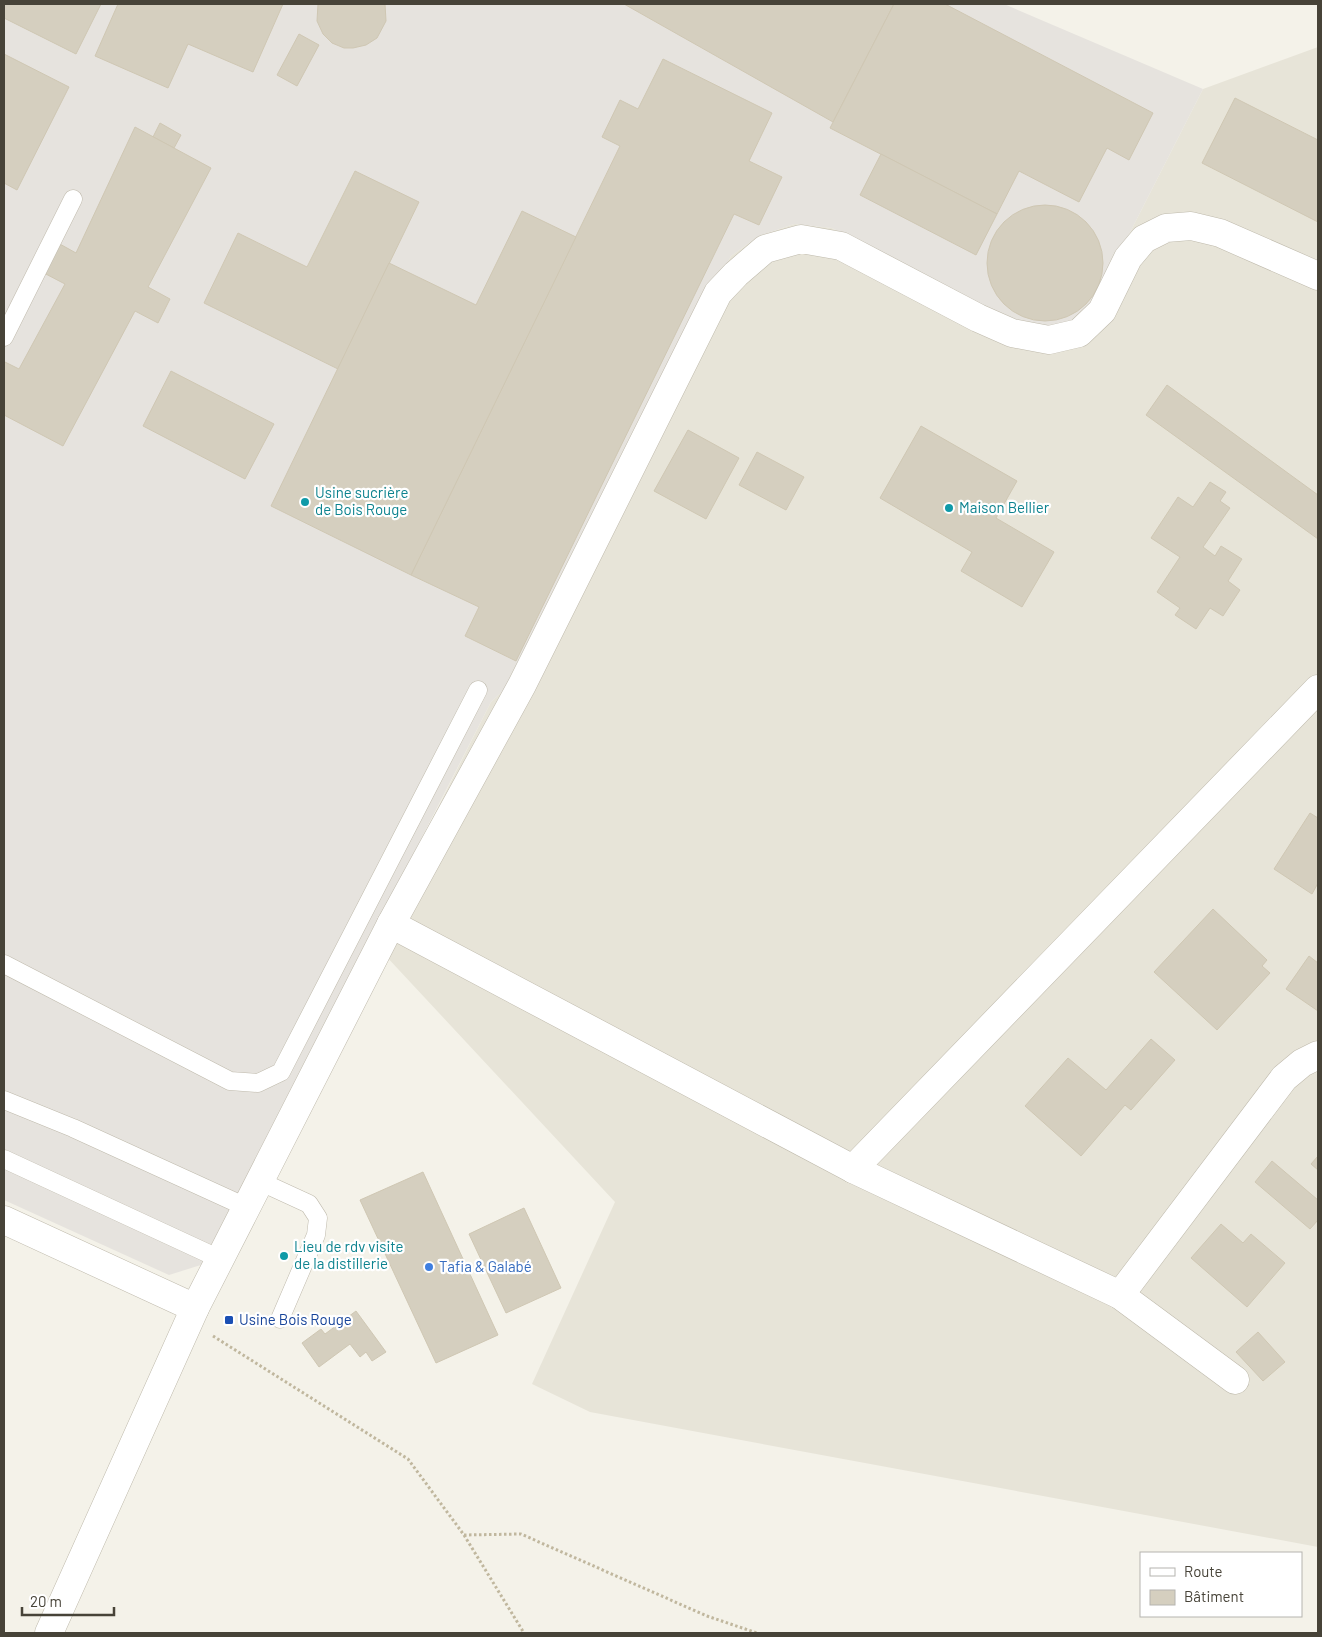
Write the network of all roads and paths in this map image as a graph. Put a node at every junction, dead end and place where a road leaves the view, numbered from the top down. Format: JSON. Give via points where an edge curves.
{"nodes":[{"id":1,"x":73,"y":199,"type":"dead end"},
{"id":2,"x":1318,"y":276,"type":"edge"},
{"id":3,"x":4,"y":336,"type":"edge"},
{"id":4,"x":1318,"y":689,"type":"edge"},
{"id":5,"x":478,"y":690,"type":"dead end"},
{"id":6,"x":391,"y":924,"type":"junction"},
{"id":7,"x":4,"y":964,"type":"edge"},
{"id":8,"x":1318,"y":1055,"type":"edge"},
{"id":9,"x":4,"y":1100,"type":"edge"},
{"id":10,"x":4,"y":1159,"type":"edge"},
{"id":11,"x":853,"y":1170,"type":"junction"},
{"id":12,"x":259,"y":1181,"type":"junction"},
{"id":13,"x":246,"y":1207,"type":"junction"},
{"id":14,"x":4,"y":1220,"type":"edge"},
{"id":15,"x":220,"y":1259,"type":"junction"},
{"id":16,"x":1120,"y":1295,"type":"junction"},
{"id":17,"x":195,"y":1308,"type":"junction"},
{"id":18,"x":280,"y":1319,"type":"dead end"},
{"id":19,"x":1234,"y":1380,"type":"dead end"},
{"id":20,"x":464,"y":1535,"type":"junction"},
{"id":21,"x":49,"y":1633,"type":"edge"},
{"id":22,"x":524,"y":1633,"type":"edge"},
{"id":23,"x":757,"y":1633,"type":"edge"}],
"edges":[{"from":1,"to":3,"type":"lane"},
{"from":2,"to":6,"type":"street","via":[[1220,233],[1191,226],[1166,228],[1144,239],[1128,258],[1102,312],[1079,333],[1049,340],[1012,333],[978,318],[841,246],[801,239],[765,249],[718,293],[522,686]]},
{"from":4,"to":11,"type":"street"},
{"from":5,"to":7,"type":"lane","via":[[281,1072],[258,1083],[230,1081]]},
{"from":6,"to":11,"type":"street"},
{"from":6,"to":12,"type":"street"},
{"from":8,"to":16,"type":"street","via":[[1284,1078]]},
{"from":9,"to":13,"type":"lane","via":[[74,1128]]},
{"from":10,"to":15,"type":"lane"},
{"from":11,"to":16,"type":"street"},
{"from":12,"to":13,"type":"street"},
{"from":12,"to":18,"type":"lane","via":[[309,1204],[318,1218],[316,1235]]},
{"from":13,"to":15,"type":"street"},
{"from":14,"to":17,"type":"street"},
{"from":15,"to":17,"type":"street"},
{"from":16,"to":19,"type":"street"},
{"from":17,"to":20,"type":"path","via":[[210,1334],[408,1459]]},
{"from":17,"to":21,"type":"street"},
{"from":20,"to":22,"type":"path"},
{"from":20,"to":23,"type":"path","via":[[521,1534],[707,1616]]}]}
